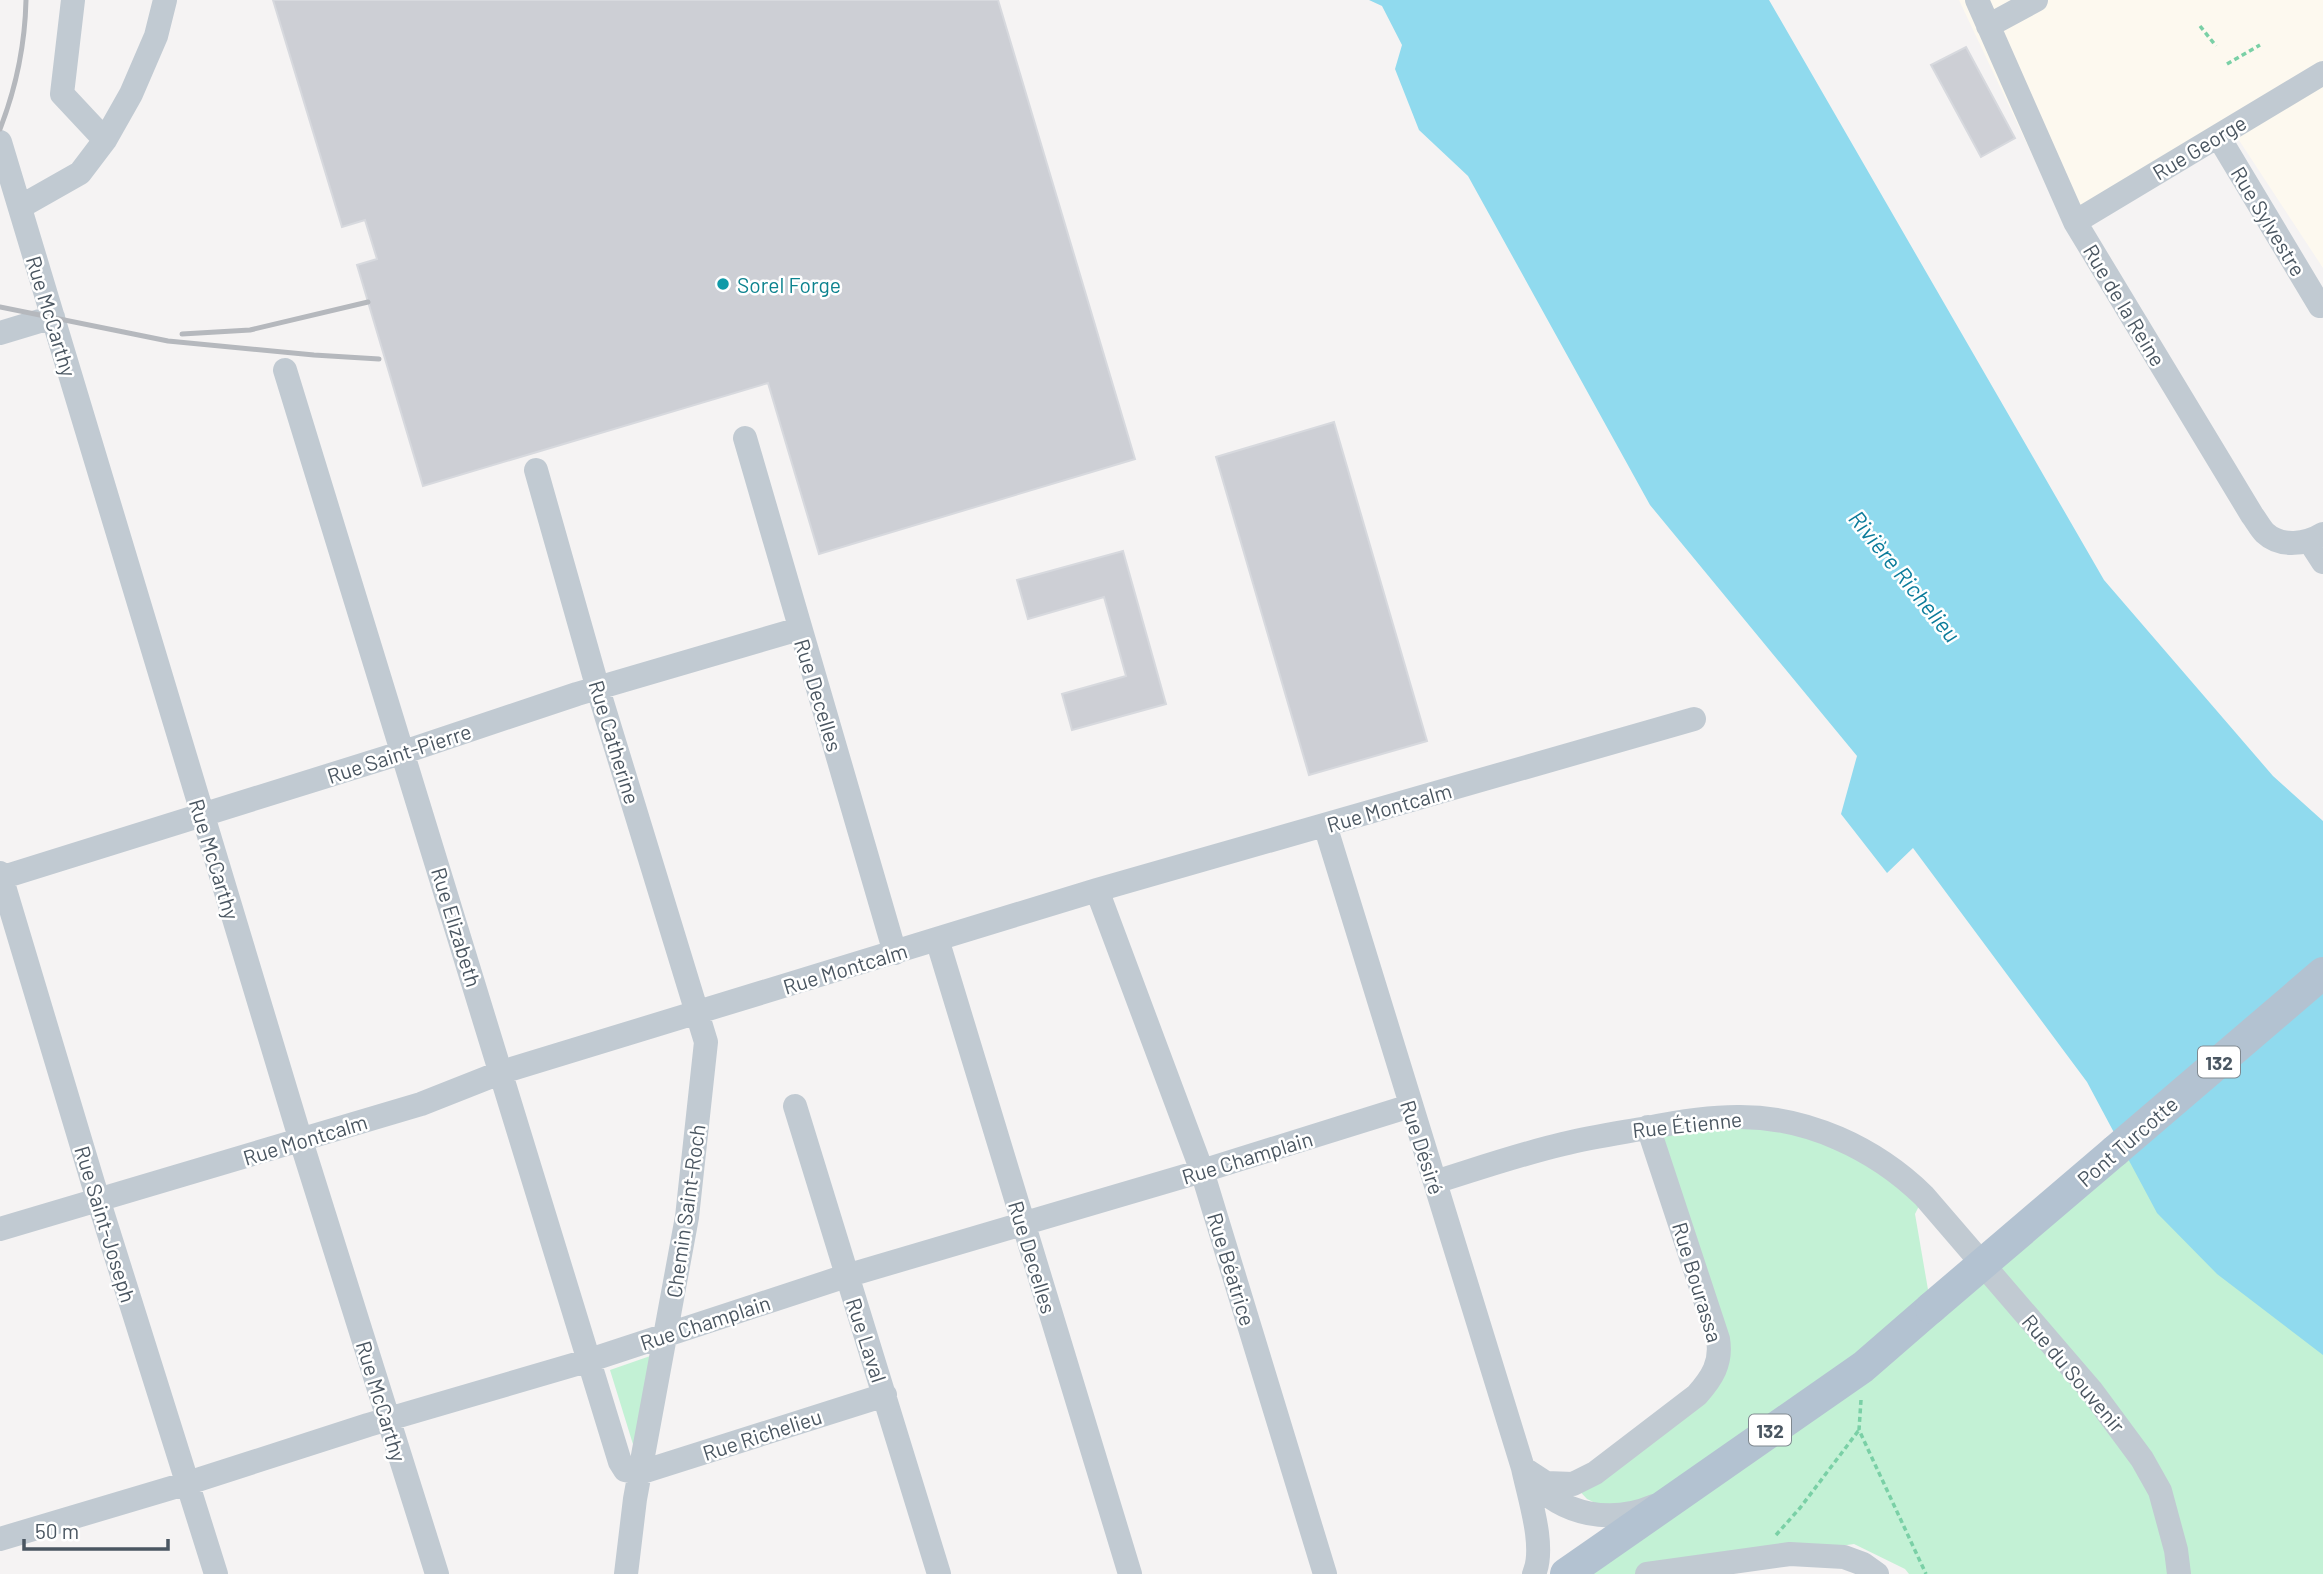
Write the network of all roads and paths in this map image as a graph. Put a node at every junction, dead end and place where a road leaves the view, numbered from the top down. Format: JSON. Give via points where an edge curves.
{"nodes":[{"id":1,"x":73,"y":0,"type":"edge"},
{"id":2,"x":165,"y":0,"type":"edge"},
{"id":3,"x":1977,"y":0,"type":"edge"},
{"id":4,"x":2036,"y":0,"type":"edge"},
{"id":5,"x":1988,"y":26,"type":"junction"},
{"id":6,"x":2200,"y":26,"type":"dead end"},
{"id":7,"x":2260,"y":45,"type":"dead end"},
{"id":8,"x":2216,"y":46,"type":"dead end"},
{"id":9,"x":2227,"y":65,"type":"dead end"},
{"id":10,"x":2323,"y":73,"type":"edge"},
{"id":11,"x":2218,"y":136,"type":"junction"},
{"id":12,"x":105,"y":140,"type":"junction"},
{"id":13,"x":0,"y":142,"type":"edge"},
{"id":14,"x":20,"y":207,"type":"junction"},
{"id":15,"x":2075,"y":222,"type":"junction"},
{"id":16,"x":2320,"y":306,"type":"dead end"},
{"id":17,"x":53,"y":317,"type":"junction"},
{"id":18,"x":0,"y":333,"type":"edge"},
{"id":19,"x":285,"y":370,"type":"dead end"},
{"id":20,"x":745,"y":438,"type":"dead end"},
{"id":21,"x":536,"y":470,"type":"dead end"},
{"id":22,"x":2319,"y":546,"type":"edge"},
{"id":23,"x":799,"y":629,"type":"junction"},
{"id":24,"x":598,"y":689,"type":"junction"},
{"id":25,"x":1694,"y":719,"type":"dead end"},
{"id":26,"x":404,"y":752,"type":"junction"},
{"id":27,"x":202,"y":816,"type":"junction"},
{"id":28,"x":1325,"y":825,"type":"junction"},
{"id":29,"x":1,"y":876,"type":"edge"},
{"id":30,"x":1097,"y":890,"type":"junction"},
{"id":31,"x":937,"y":939,"type":"junction"},
{"id":32,"x":895,"y":953,"type":"junction"},
{"id":33,"x":2323,"y":972,"type":"edge"},
{"id":34,"x":698,"y":1013,"type":"junction"},
{"id":35,"x":502,"y":1072,"type":"junction"},
{"id":36,"x":795,"y":1106,"type":"dead end"},
{"id":37,"x":1410,"y":1106,"type":"junction"},
{"id":38,"x":1648,"y":1127,"type":"junction"},
{"id":39,"x":301,"y":1141,"type":"junction"},
{"id":40,"x":1202,"y":1171,"type":"junction"},
{"id":41,"x":1435,"y":1182,"type":"junction"},
{"id":42,"x":1924,"y":1196,"type":"joint"},
{"id":43,"x":98,"y":1200,"type":"junction"},
{"id":44,"x":1023,"y":1224,"type":"junction"},
{"id":45,"x":0,"y":1229,"type":"edge"},
{"id":46,"x":846,"y":1276,"type":"junction"},
{"id":47,"x":667,"y":1334,"type":"junction"},
{"id":48,"x":590,"y":1360,"type":"junction"},
{"id":49,"x":1863,"y":1367,"type":"junction"},
{"id":50,"x":885,"y":1395,"type":"junction"},
{"id":51,"x":387,"y":1419,"type":"junction"},
{"id":52,"x":1859,"y":1430,"type":"junction"},
{"id":53,"x":1523,"y":1468,"type":"junction"},
{"id":54,"x":639,"y":1473,"type":"junction"},
{"id":55,"x":188,"y":1483,"type":"junction"},
{"id":56,"x":1677,"y":1495,"type":"junction"},
{"id":57,"x":0,"y":1539,"type":"edge"},
{"id":58,"x":1753,"y":1560,"type":"junction"},
{"id":59,"x":216,"y":1574,"type":"edge"},
{"id":60,"x":437,"y":1574,"type":"edge"},
{"id":61,"x":626,"y":1574,"type":"edge"},
{"id":62,"x":939,"y":1574,"type":"edge"},
{"id":63,"x":1130,"y":1574,"type":"edge"},
{"id":64,"x":1325,"y":1574,"type":"edge"},
{"id":65,"x":1534,"y":1574,"type":"edge"},
{"id":66,"x":1566,"y":1574,"type":"edge"},
{"id":67,"x":1647,"y":1574,"type":"edge"},
{"id":68,"x":1877,"y":1574,"type":"edge"},
{"id":69,"x":1926,"y":1574,"type":"edge"},
{"id":70,"x":2179,"y":1574,"type":"edge"}],
"edges":[{"from":1,"to":12,"type":"street","via":[[62,93]]},
{"from":2,"to":12,"type":"street","via":[[156,36]]},
{"from":3,"to":5,"type":"street","name":"Rue de la Reine"},
{"from":4,"to":5,"type":"street"},
{"from":5,"to":15,"type":"street","name":"Rue de la Reine"},
{"from":6,"to":8,"type":"path"},
{"from":7,"to":9,"type":"path"},
{"from":10,"to":11,"type":"street","name":"Rue George"},
{"from":11,"to":15,"type":"street","name":"Rue George"},
{"from":11,"to":16,"type":"street","name":"Rue Sylvestre"},
{"from":12,"to":14,"type":"street","via":[[80,173]]},
{"from":13,"to":14,"type":"street","name":"Rue McCarthy"},
{"from":14,"to":17,"type":"street","name":"Rue McCarthy"},
{"from":15,"to":22,"type":"street","name":"Rue de la Reine","via":[[2264,532],[2287,542]]},
{"from":17,"to":18,"type":"street"},
{"from":17,"to":27,"type":"street","name":"Rue McCarthy"},
{"from":19,"to":26,"type":"street","name":"Rue Elizabeth"},
{"from":20,"to":23,"type":"street","name":"Rue Decelles"},
{"from":21,"to":24,"type":"street","name":"Rue Catherine"},
{"from":23,"to":24,"type":"street","name":"Rue Saint-Pierre"},
{"from":23,"to":32,"type":"street","name":"Rue Decelles"},
{"from":24,"to":26,"type":"street","name":"Rue Saint-Pierre"},
{"from":24,"to":34,"type":"street","name":"Rue Catherine"},
{"from":25,"to":28,"type":"street","name":"Rue Montcalm"},
{"from":26,"to":27,"type":"street","name":"Rue Saint-Pierre"},
{"from":26,"to":35,"type":"street","name":"Rue Elizabeth"},
{"from":27,"to":29,"type":"street","name":"Rue Saint-Pierre"},
{"from":27,"to":39,"type":"street","name":"Rue McCarthy"},
{"from":28,"to":30,"type":"street","name":"Rue Montcalm"},
{"from":28,"to":37,"type":"street","name":"Rue Désiré"},
{"from":29,"to":43,"type":"street","name":"Rue Saint-Joseph"},
{"from":30,"to":31,"type":"street","name":"Rue Montcalm"},
{"from":30,"to":40,"type":"street","name":"Rue Béatrice"},
{"from":31,"to":32,"type":"street","name":"Rue Montcalm"},
{"from":31,"to":44,"type":"street","name":"Rue Decelles"},
{"from":32,"to":34,"type":"street","name":"Rue Montcalm"},
{"from":33,"to":49,"type":"main road","name":"Pont Turcotte","number":"132","bridge":true},
{"from":34,"to":35,"type":"street","name":"Rue Montcalm"},
{"from":34,"to":47,"type":"street","name":"Chemin Saint-Roch","via":[[706,1054],[687,1217]]},
{"from":35,"to":39,"type":"street","name":"Rue Montcalm","via":[[434,1100]]},
{"from":35,"to":48,"type":"street","name":"Rue Elizabeth"},
{"from":36,"to":46,"type":"street","name":"Rue Laval"},
{"from":37,"to":40,"type":"street","name":"Rue Champlain"},
{"from":37,"to":41,"type":"street","name":"Rue Désiré"},
{"from":38,"to":41,"type":"street","name":"Rue Étienne","via":[[1565,1143]]},
{"from":38,"to":42,"type":"street","name":"Rue Étienne","via":[[1738,1116],[1798,1125],[1863,1149]]},
{"from":38,"to":53,"type":"street","name":"Rue Bourassa","via":[[1718,1339],[1717,1366],[1697,1395],[1595,1473],[1559,1485],[1546,1483]]},
{"from":39,"to":43,"type":"street","name":"Rue Montcalm"},
{"from":39,"to":51,"type":"street","name":"Rue McCarthy"},
{"from":40,"to":44,"type":"street","name":"Rue Champlain"},
{"from":40,"to":64,"type":"street","name":"Rue Béatrice"},
{"from":41,"to":53,"type":"street","name":"Rue Désiré"},
{"from":42,"to":70,"type":"street","name":"Rue du Souvenir","via":[[2091,1390],[2142,1459],[2160,1491]]},
{"from":43,"to":45,"type":"street","name":"Rue Montcalm"},
{"from":43,"to":55,"type":"street","name":"Rue Saint-Joseph"},
{"from":44,"to":46,"type":"street","name":"Rue Champlain"},
{"from":44,"to":63,"type":"street","name":"Rue Decelles"},
{"from":46,"to":47,"type":"street","name":"Rue Champlain"},
{"from":46,"to":50,"type":"street","name":"Rue Laval"},
{"from":47,"to":48,"type":"street","name":"Rue Champlain"},
{"from":47,"to":54,"type":"street","name":"Chemin Saint-Roch"},
{"from":48,"to":51,"type":"street","name":"Rue Champlain"},
{"from":48,"to":54,"type":"street","name":"Rue Elizabeth","via":[[620,1462],[625,1470]]},
{"from":49,"to":52,"type":"path"},
{"from":49,"to":56,"type":"main road","number":"132"},
{"from":50,"to":54,"type":"street","name":"Rue Richelieu"},
{"from":50,"to":62,"type":"street","name":"Rue Laval"},
{"from":51,"to":55,"type":"street","name":"Rue Champlain"},
{"from":51,"to":60,"type":"street","name":"Rue McCarthy"},
{"from":52,"to":58,"type":"path","via":[[1800,1508]]},
{"from":52,"to":69,"type":"path"},
{"from":53,"to":56,"type":"street","name":"Rue Désiré","via":[[1542,1492],[1585,1513],[1637,1513]]},
{"from":53,"to":65,"type":"street","name":"Rue Désiré","via":[[1538,1544]]},
{"from":54,"to":61,"type":"street","name":"Chemin Saint-Roch"},
{"from":55,"to":57,"type":"street","name":"Rue Champlain"},
{"from":55,"to":59,"type":"street","name":"Rue Saint-Joseph"},
{"from":56,"to":66,"type":"main road","number":"132"},
{"from":58,"to":67,"type":"street"},
{"from":58,"to":68,"type":"street","via":[[1790,1555],[1844,1557]]}]}
